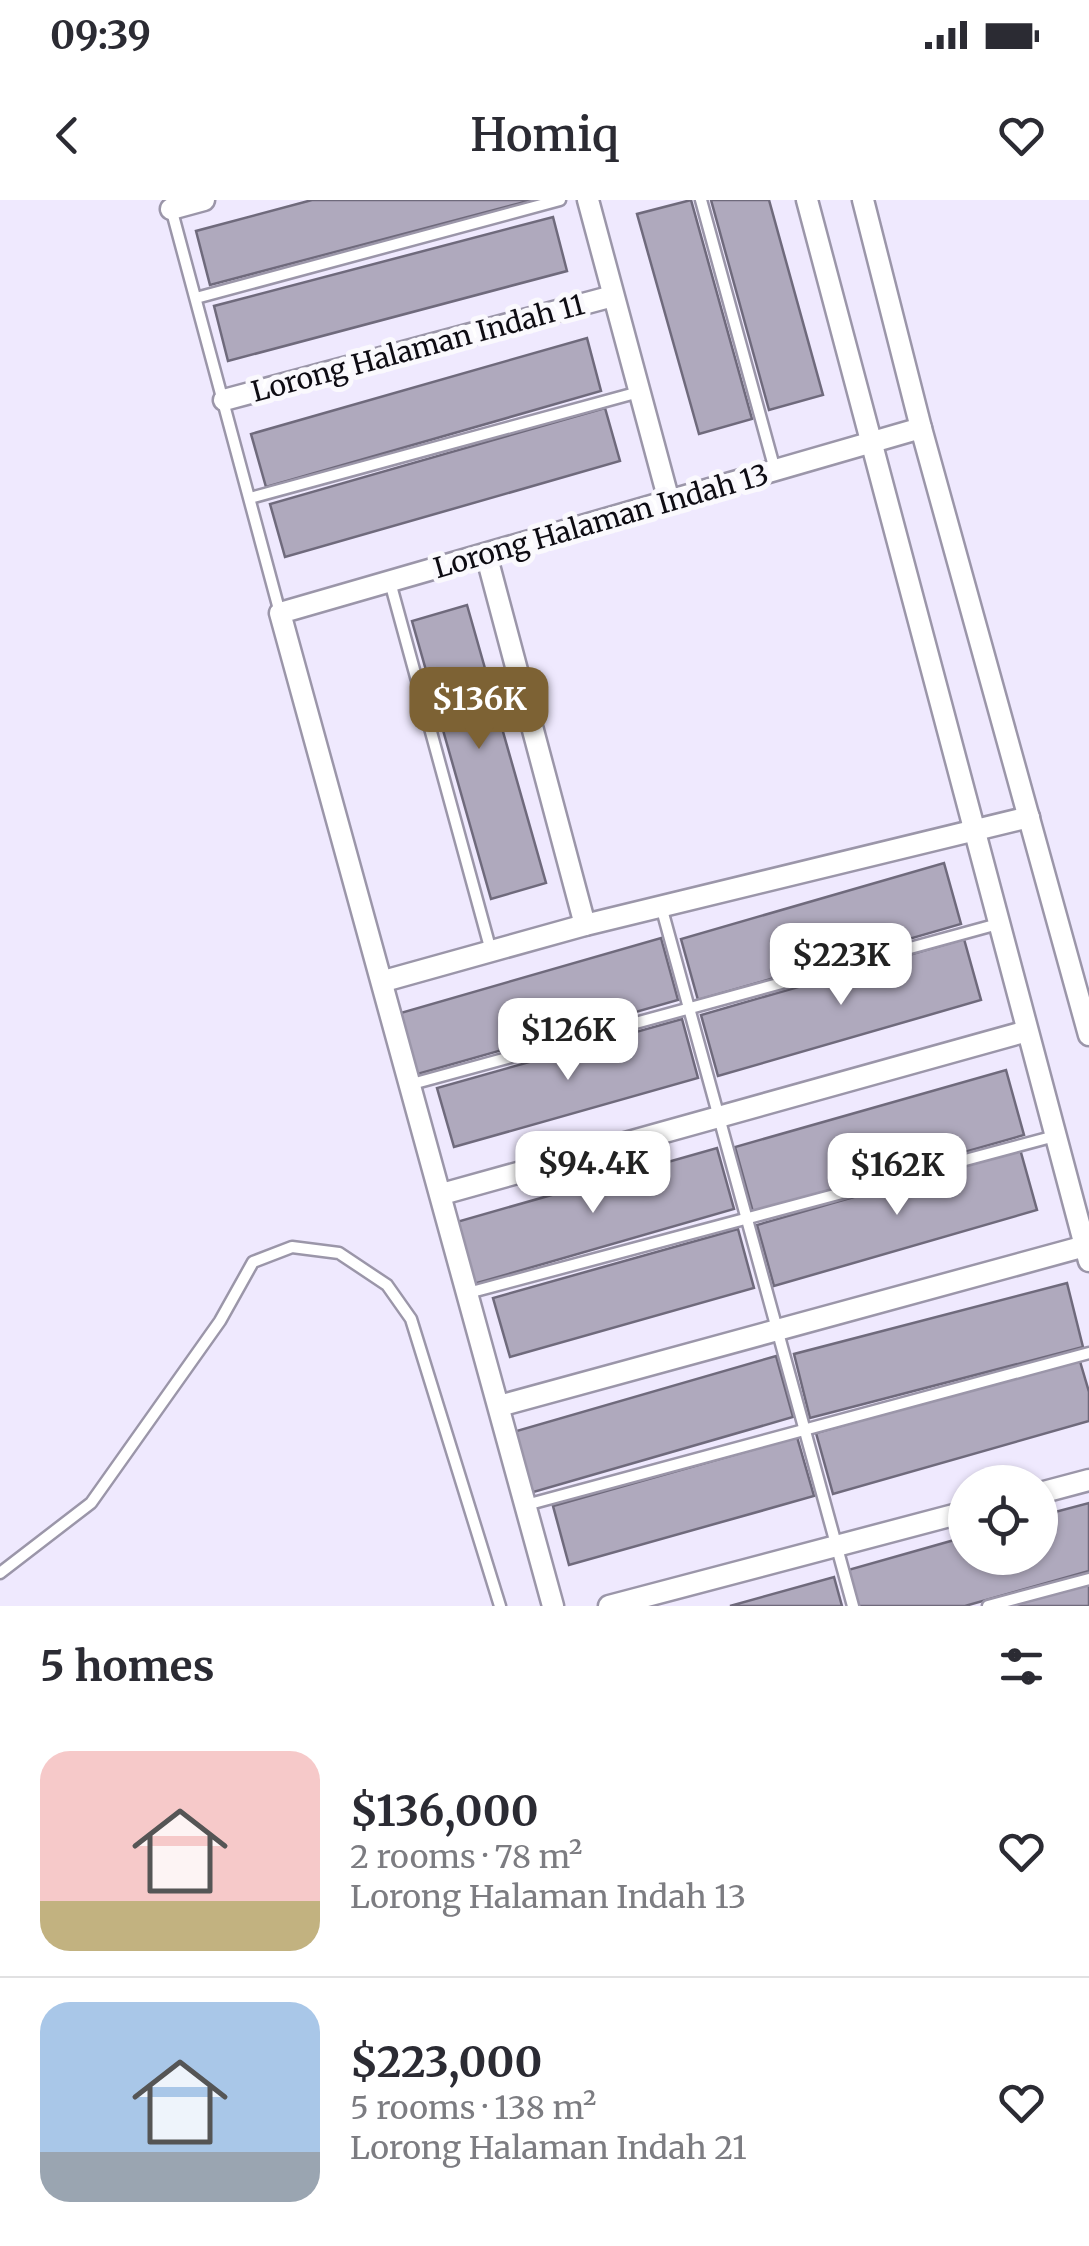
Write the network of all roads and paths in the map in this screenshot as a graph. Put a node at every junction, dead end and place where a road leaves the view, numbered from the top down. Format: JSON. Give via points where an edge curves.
{"nodes":[{"id":1,"x":204,"y":200,"type":"edge"},
{"id":2,"x":560,"y":200,"type":"edge"},
{"id":3,"x":588,"y":200,"type":"edge"},
{"id":4,"x":701,"y":200,"type":"edge"},
{"id":5,"x":808,"y":200,"type":"edge"},
{"id":6,"x":863,"y":200,"type":"edge"},
{"id":7,"x":170,"y":204,"type":"edge"},
{"id":8,"x":613,"y":296,"type":"junction"},
{"id":9,"x":196,"y":298,"type":"junction"},
{"id":10,"x":640,"y":392,"type":"junction"},
{"id":11,"x":224,"y":400,"type":"junction"},
{"id":12,"x":921,"y":428,"type":"junction"},
{"id":13,"x":874,"y":441,"type":"junction"},
{"id":14,"x":775,"y":470,"type":"junction"},
{"id":15,"x":250,"y":498,"type":"junction"},
{"id":16,"x":669,"y":501,"type":"junction"},
{"id":17,"x":486,"y":554,"type":"junction"},
{"id":18,"x":390,"y":582,"type":"junction"},
{"id":19,"x":280,"y":613,"type":"junction"},
{"id":20,"x":1028,"y":817,"type":"junction"},
{"id":21,"x":973,"y":829,"type":"junction"},
{"id":22,"x":661,"y":906,"type":"junction"},
{"id":23,"x":998,"y":924,"type":"junction"},
{"id":24,"x":585,"y":925,"type":"junction"},
{"id":25,"x":490,"y":951,"type":"junction"},
{"id":26,"x":384,"y":981,"type":"junction"},
{"id":27,"x":689,"y":1008,"type":"junction"},
{"id":28,"x":1027,"y":1030,"type":"junction"},
{"id":29,"x":1089,"y":1035,"type":"edge"},
{"id":30,"x":412,"y":1084,"type":"junction"},
{"id":31,"x":719,"y":1116,"type":"junction"},
{"id":32,"x":1055,"y":1136,"type":"junction"},
{"id":33,"x":442,"y":1194,"type":"junction"},
{"id":34,"x":746,"y":1218,"type":"junction"},
{"id":35,"x":1088,"y":1251,"type":"edge"},
{"id":36,"x":468,"y":1293,"type":"junction"},
{"id":37,"x":777,"y":1330,"type":"junction"},
{"id":38,"x":1089,"y":1353,"type":"edge"},
{"id":39,"x":499,"y":1406,"type":"junction"},
{"id":40,"x":804,"y":1430,"type":"junction"},
{"id":41,"x":1089,"y":1480,"type":"edge"},
{"id":42,"x":1058,"y":1488,"type":"edge"},
{"id":43,"x":526,"y":1505,"type":"junction"},
{"id":44,"x":948,"y":1516,"type":"edge"},
{"id":45,"x":836,"y":1546,"type":"junction"},
{"id":46,"x":0,"y":1572,"type":"edge"},
{"id":47,"x":1089,"y":1578,"type":"edge"},
{"id":48,"x":500,"y":1606,"type":"edge"},
{"id":49,"x":553,"y":1606,"type":"edge"},
{"id":50,"x":609,"y":1606,"type":"edge"},
{"id":51,"x":853,"y":1606,"type":"edge"},
{"id":52,"x":988,"y":1606,"type":"edge"}],
"edges":[{"from":1,"to":7,"type":"street"},
{"from":2,"to":9,"type":"lane"},
{"from":3,"to":8,"type":"street"},
{"from":4,"to":14,"type":"lane"},
{"from":5,"to":13,"type":"street"},
{"from":6,"to":12,"type":"street"},
{"from":7,"to":9,"type":"lane"},
{"from":8,"to":10,"type":"street"},
{"from":8,"to":11,"type":"street","name":"Lorong Halaman Indah 11"},
{"from":9,"to":11,"type":"lane"},
{"from":10,"to":15,"type":"lane"},
{"from":10,"to":16,"type":"street"},
{"from":11,"to":15,"type":"lane"},
{"from":12,"to":13,"type":"street","name":"Lorong Halaman Indah 13"},
{"from":12,"to":20,"type":"street"},
{"from":13,"to":14,"type":"street","name":"Lorong Halaman Indah 13"},
{"from":13,"to":21,"type":"street"},
{"from":14,"to":16,"type":"street","name":"Lorong Halaman Indah 13"},
{"from":15,"to":19,"type":"lane"},
{"from":16,"to":17,"type":"street","name":"Lorong Halaman Indah 13"},
{"from":17,"to":18,"type":"street","name":"Lorong Halaman Indah 13"},
{"from":17,"to":24,"type":"street"},
{"from":18,"to":19,"type":"street","name":"Lorong Halaman Indah 13"},
{"from":18,"to":25,"type":"lane"},
{"from":19,"to":26,"type":"street"},
{"from":20,"to":21,"type":"street"},
{"from":20,"to":29,"type":"street"},
{"from":21,"to":22,"type":"street"},
{"from":21,"to":23,"type":"street"},
{"from":22,"to":24,"type":"street"},
{"from":22,"to":27,"type":"lane"},
{"from":23,"to":27,"type":"lane"},
{"from":23,"to":28,"type":"street"},
{"from":24,"to":25,"type":"street"},
{"from":25,"to":26,"type":"street"},
{"from":26,"to":30,"type":"street"},
{"from":27,"to":30,"type":"lane"},
{"from":27,"to":31,"type":"lane"},
{"from":28,"to":31,"type":"street"},
{"from":28,"to":32,"type":"street"},
{"from":30,"to":33,"type":"street"},
{"from":31,"to":33,"type":"street"},
{"from":31,"to":34,"type":"lane"},
{"from":32,"to":34,"type":"lane"},
{"from":32,"to":35,"type":"street"},
{"from":33,"to":36,"type":"street"},
{"from":34,"to":36,"type":"lane"},
{"from":34,"to":37,"type":"lane"},
{"from":35,"to":37,"type":"street"},
{"from":36,"to":39,"type":"street"},
{"from":37,"to":39,"type":"street"},
{"from":37,"to":40,"type":"lane"},
{"from":38,"to":40,"type":"lane"},
{"from":39,"to":43,"type":"street"},
{"from":40,"to":43,"type":"lane"},
{"from":40,"to":45,"type":"lane"},
{"from":41,"to":42,"type":"street"},
{"from":43,"to":49,"type":"street"},
{"from":44,"to":45,"type":"street"},
{"from":45,"to":50,"type":"street"},
{"from":45,"to":51,"type":"lane"},
{"from":46,"to":48,"type":"lane","via":[[91,1503],[253,1262],[292,1246],[340,1254],[387,1286],[411,1319]]},
{"from":47,"to":52,"type":"lane"}]}
